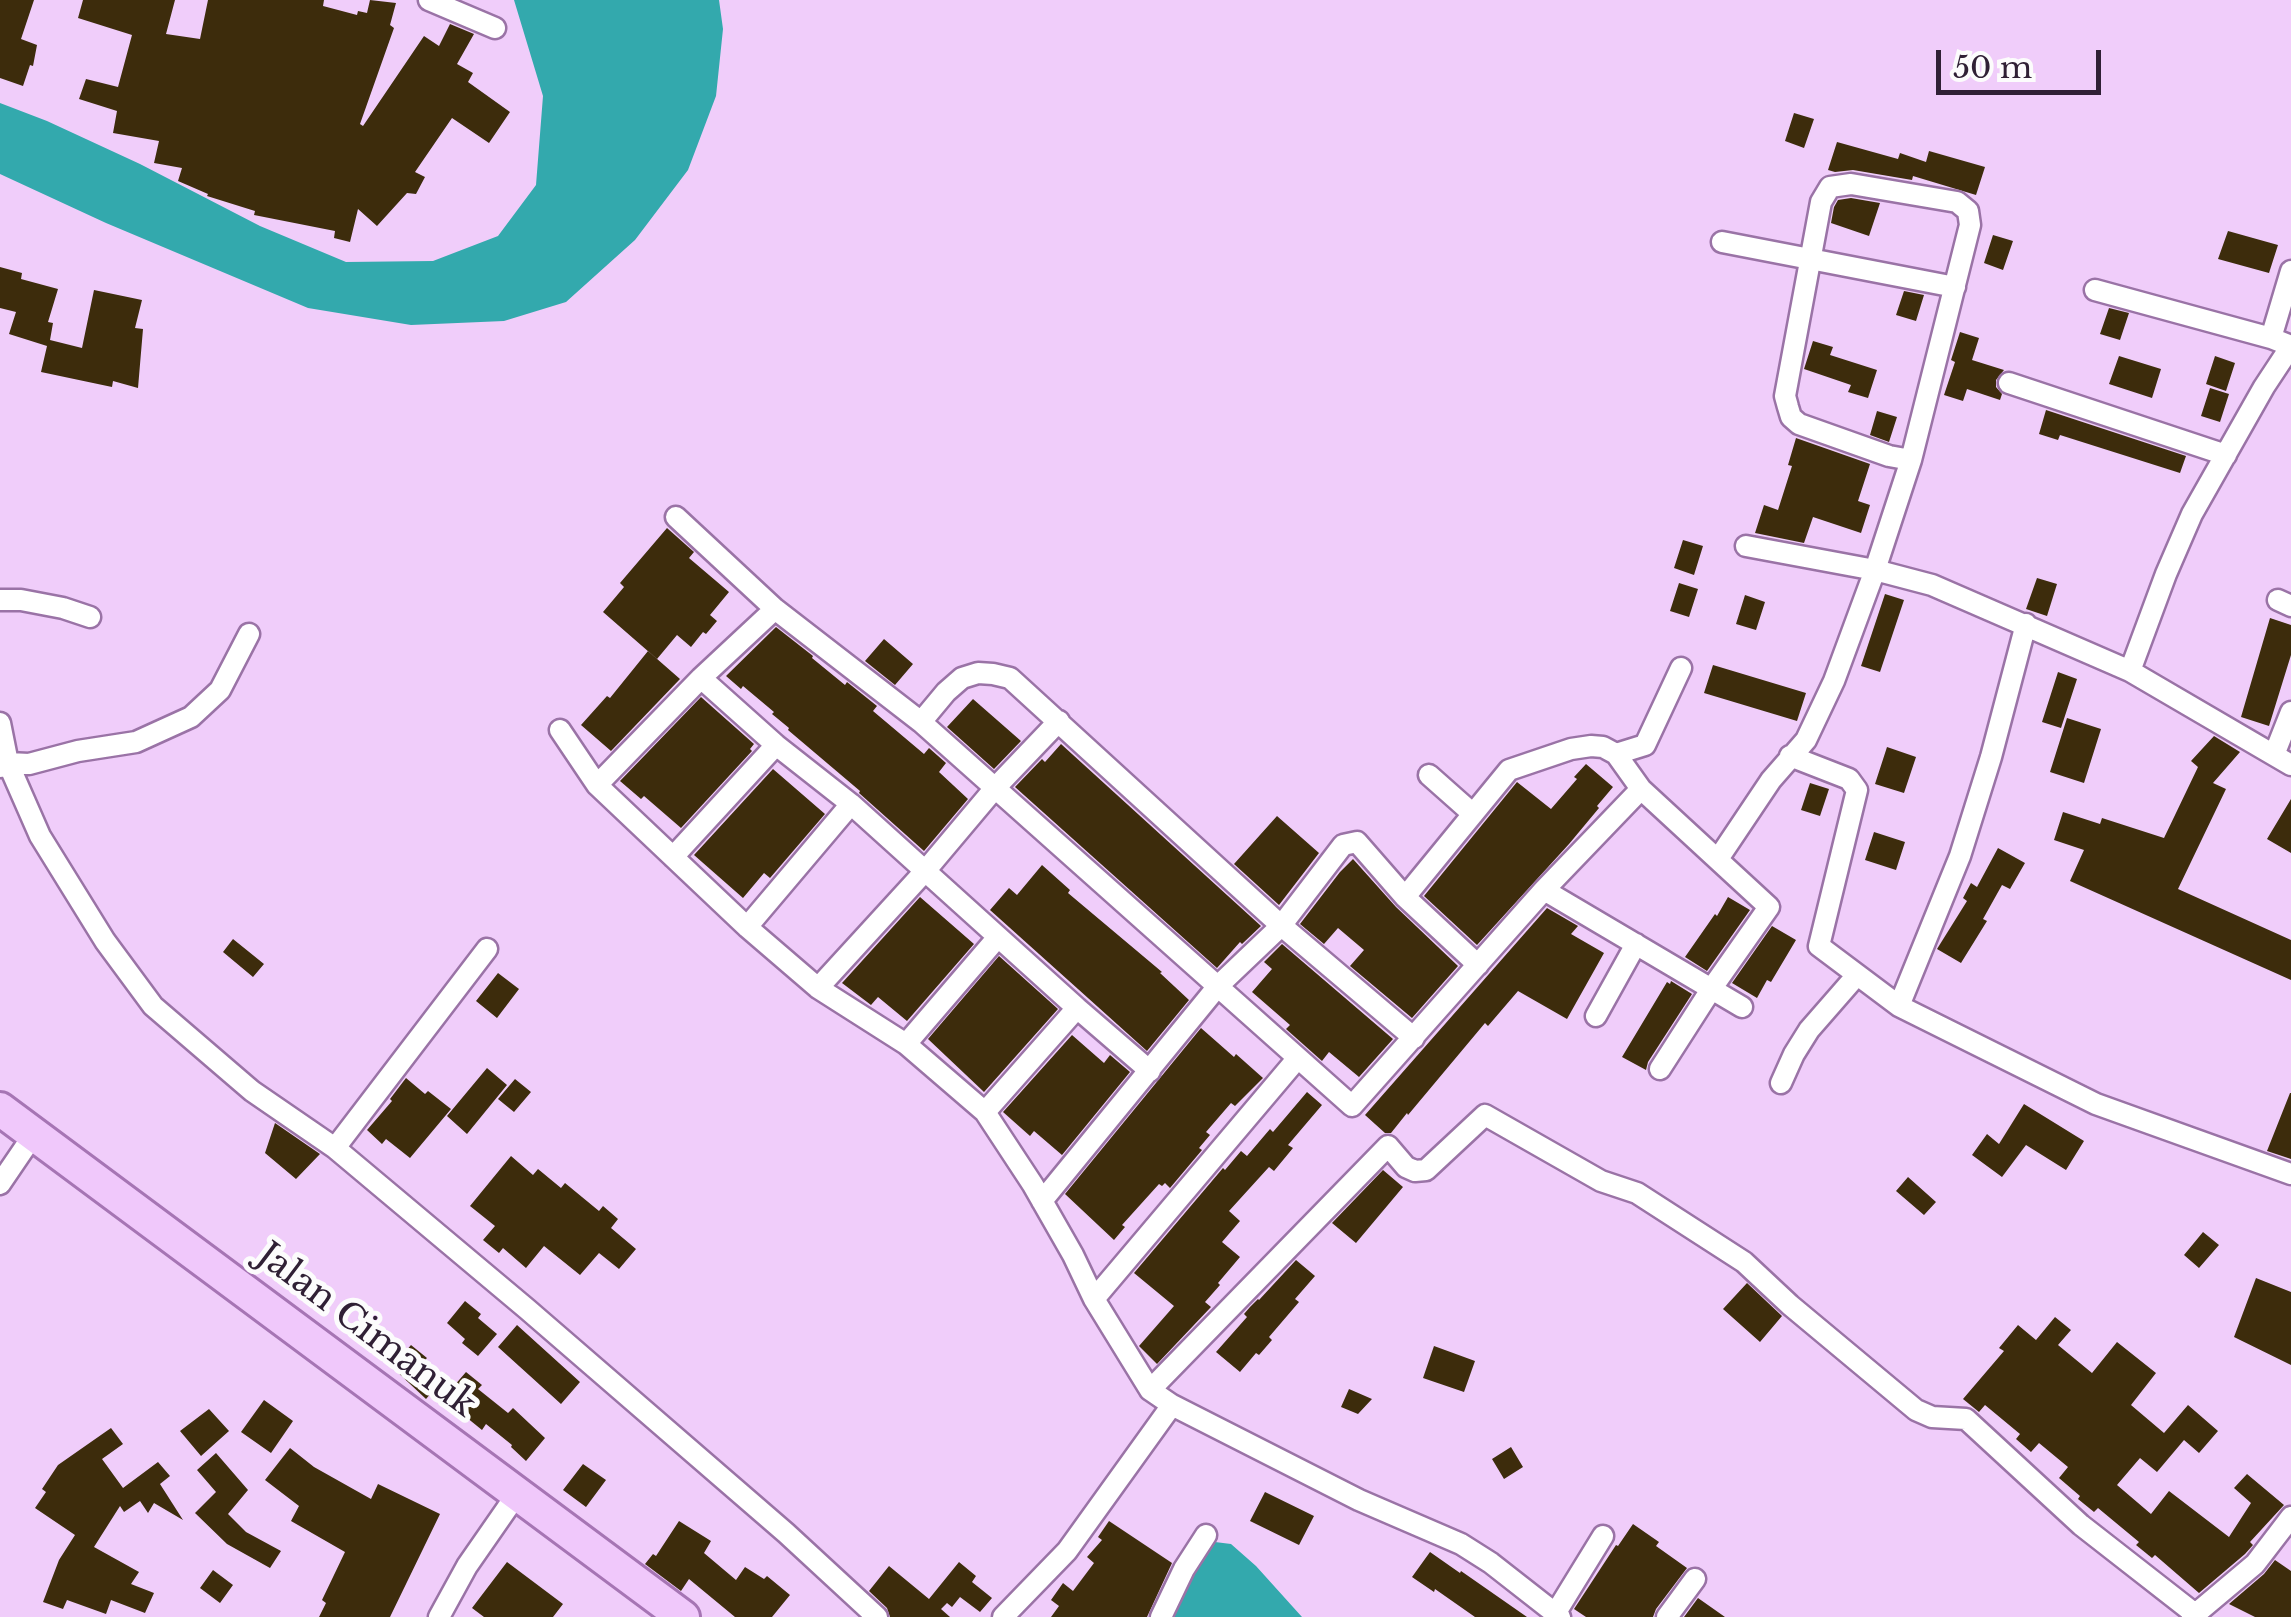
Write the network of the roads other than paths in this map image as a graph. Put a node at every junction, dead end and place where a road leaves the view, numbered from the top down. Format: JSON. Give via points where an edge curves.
{"nodes":[{"id":1,"x":429,"y":0,"type":"edge"},
{"id":2,"x":494,"y":28,"type":"dead end"},
{"id":3,"x":1722,"y":242,"type":"dead end"},
{"id":4,"x":1812,"y":259,"type":"junction"},
{"id":5,"x":2291,"y":271,"type":"edge"},
{"id":6,"x":1955,"y":287,"type":"junction"},
{"id":7,"x":2095,"y":290,"type":"dead end"},
{"id":8,"x":2284,"y":344,"type":"edge"},
{"id":9,"x":2009,"y":383,"type":"dead end"},
{"id":10,"x":2226,"y":455,"type":"junction"},
{"id":11,"x":1912,"y":460,"type":"junction"},
{"id":12,"x":676,"y":517,"type":"dead end"},
{"id":13,"x":1746,"y":546,"type":"dead end"},
{"id":14,"x":1875,"y":570,"type":"junction"},
{"id":15,"x":0,"y":600,"type":"edge"},
{"id":16,"x":774,"y":609,"type":"junction"},
{"id":17,"x":90,"y":617,"type":"dead end"},
{"id":18,"x":2026,"y":624,"type":"junction"},
{"id":19,"x":248,"y":634,"type":"dead end"},
{"id":20,"x":1682,"y":668,"type":"dead end"},
{"id":21,"x":2130,"y":672,"type":"junction"},
{"id":22,"x":700,"y":678,"type":"junction"},
{"id":23,"x":2291,"y":712,"type":"edge"},
{"id":24,"x":1059,"y":721,"type":"junction"},
{"id":25,"x":921,"y":722,"type":"junction"},
{"id":26,"x":0,"y":723,"type":"edge"},
{"id":27,"x":560,"y":730,"type":"dead end"},
{"id":28,"x":776,"y":745,"type":"junction"},
{"id":29,"x":1616,"y":754,"type":"junction"},
{"id":30,"x":1790,"y":756,"type":"junction"},
{"id":31,"x":2282,"y":760,"type":"edge"},
{"id":32,"x":4,"y":765,"type":"edge"},
{"id":33,"x":1430,"y":775,"type":"dead end"},
{"id":34,"x":596,"y":786,"type":"junction"},
{"id":35,"x":995,"y":788,"type":"junction"},
{"id":36,"x":1641,"y":789,"type":"junction"},
{"id":37,"x":851,"y":804,"type":"junction"},
{"id":38,"x":1473,"y":814,"type":"junction"},
{"id":39,"x":673,"y":857,"type":"junction"},
{"id":40,"x":1718,"y":860,"type":"junction"},
{"id":41,"x":926,"y":870,"type":"junction"},
{"id":42,"x":1544,"y":890,"type":"junction"},
{"id":43,"x":1405,"y":897,"type":"junction"},
{"id":44,"x":1281,"y":926,"type":"junction"},
{"id":45,"x":747,"y":927,"type":"junction"},
{"id":46,"x":998,"y":937,"type":"junction"},
{"id":47,"x":1636,"y":944,"type":"junction"},
{"id":48,"x":487,"y":950,"type":"dead end"},
{"id":49,"x":1478,"y":965,"type":"junction"},
{"id":50,"x":1857,"y":974,"type":"junction"},
{"id":51,"x":1218,"y":986,"type":"junction"},
{"id":52,"x":818,"y":988,"type":"junction"},
{"id":53,"x":1712,"y":988,"type":"junction"},
{"id":54,"x":1899,"y":1006,"type":"junction"},
{"id":55,"x":1742,"y":1007,"type":"dead end"},
{"id":56,"x":1077,"y":1008,"type":"junction"},
{"id":57,"x":1596,"y":1016,"type":"dead end"},
{"id":58,"x":1414,"y":1038,"type":"junction"},
{"id":59,"x":906,"y":1044,"type":"junction"},
{"id":60,"x":1297,"y":1059,"type":"junction"},
{"id":61,"x":1660,"y":1069,"type":"dead end"},
{"id":62,"x":1150,"y":1071,"type":"junction"},
{"id":63,"x":1780,"y":1083,"type":"dead end"},
{"id":64,"x":0,"y":1109,"type":"edge"},
{"id":65,"x":985,"y":1112,"type":"junction"},
{"id":66,"x":34,"y":1134,"type":"junction"},
{"id":67,"x":336,"y":1148,"type":"junction"},
{"id":68,"x":2291,"y":1174,"type":"edge"},
{"id":69,"x":0,"y":1184,"type":"edge"},
{"id":70,"x":1042,"y":1202,"type":"junction"},
{"id":71,"x":1094,"y":1299,"type":"junction"},
{"id":72,"x":1150,"y":1390,"type":"junction"},
{"id":73,"x":1172,"y":1405,"type":"junction"},
{"id":74,"x":517,"y":1494,"type":"junction"},
{"id":75,"x":2291,"y":1516,"type":"edge"},
{"id":76,"x":1206,"y":1534,"type":"dead end"},
{"id":77,"x":1603,"y":1536,"type":"dead end"},
{"id":78,"x":1694,"y":1579,"type":"dead end"},
{"id":79,"x":1558,"y":1615,"type":"edge"},
{"id":80,"x":2193,"y":1616,"type":"edge"},
{"id":81,"x":440,"y":1617,"type":"edge"},
{"id":82,"x":684,"y":1617,"type":"edge"},
{"id":83,"x":877,"y":1617,"type":"edge"},
{"id":84,"x":1003,"y":1617,"type":"edge"},
{"id":85,"x":1161,"y":1617,"type":"edge"},
{"id":86,"x":1667,"y":1617,"type":"edge"}],
"edges":[{"from":1,"to":2,"type":"street"},
{"from":3,"to":4,"type":"street"},
{"from":4,"to":6,"type":"street"},
{"from":4,"to":6,"type":"street","via":[[1820,202],[1830,187],[1851,184],[1957,202],[1968,211],[1970,225]]},
{"from":4,"to":11,"type":"street","via":[[1786,396],[1792,417]]},
{"from":5,"to":8,"type":"street"},
{"from":6,"to":11,"type":"street"},
{"from":7,"to":8,"type":"street"},
{"from":8,"to":10,"type":"street"},
{"from":9,"to":10,"type":"street"},
{"from":10,"to":21,"type":"street","via":[[2192,514]]},
{"from":11,"to":14,"type":"street"},
{"from":12,"to":16,"type":"street"},
{"from":13,"to":14,"type":"street"},
{"from":14,"to":18,"type":"street","via":[[1932,585]]},
{"from":14,"to":30,"type":"street","via":[[1834,681],[1806,740]]},
{"from":15,"to":17,"type":"street"},
{"from":16,"to":22,"type":"street"},
{"from":16,"to":25,"type":"street"},
{"from":18,"to":21,"type":"street"},
{"from":18,"to":54,"type":"street","via":[[1960,856]]},
{"from":19,"to":32,"type":"street","via":[[220,690],[191,717],[136,742]]},
{"from":20,"to":29,"type":"street","via":[[1645,745]]},
{"from":21,"to":31,"type":"street"},
{"from":22,"to":28,"type":"street"},
{"from":22,"to":34,"type":"street"},
{"from":23,"to":31,"type":"street"},
{"from":24,"to":25,"type":"street","via":[[1010,678],[978,673],[962,678]]},
{"from":24,"to":35,"type":"street"},
{"from":24,"to":44,"type":"street"},
{"from":25,"to":35,"type":"street"},
{"from":26,"to":32,"type":"street"},
{"from":27,"to":34,"type":"street"},
{"from":28,"to":37,"type":"street"},
{"from":28,"to":39,"type":"street"},
{"from":29,"to":36,"type":"street"},
{"from":29,"to":38,"type":"street","via":[[1591,746],[1508,770]]},
{"from":30,"to":40,"type":"street"},
{"from":30,"to":50,"type":"street","via":[[1849,779],[1857,790],[1820,946]]},
{"from":32,"to":67,"type":"street","via":[[104,941],[153,1006],[252,1091]]},
{"from":33,"to":38,"type":"street"},
{"from":34,"to":39,"type":"street"},
{"from":35,"to":41,"type":"street"},
{"from":35,"to":51,"type":"street"},
{"from":36,"to":40,"type":"street"},
{"from":36,"to":42,"type":"street"},
{"from":37,"to":41,"type":"street"},
{"from":37,"to":45,"type":"street"},
{"from":38,"to":43,"type":"street"},
{"from":39,"to":45,"type":"street"},
{"from":40,"to":53,"type":"street","via":[[1769,906]]},
{"from":41,"to":46,"type":"street"},
{"from":41,"to":52,"type":"street"},
{"from":42,"to":47,"type":"street"},
{"from":42,"to":49,"type":"street"},
{"from":43,"to":44,"type":"street","via":[[1357,842],[1343,845]]},
{"from":43,"to":49,"type":"street"},
{"from":44,"to":51,"type":"street"},
{"from":44,"to":58,"type":"street"},
{"from":45,"to":52,"type":"street"},
{"from":46,"to":56,"type":"street"},
{"from":46,"to":59,"type":"street"},
{"from":47,"to":53,"type":"street"},
{"from":47,"to":57,"type":"street"},
{"from":48,"to":67,"type":"street"},
{"from":49,"to":58,"type":"street"},
{"from":50,"to":54,"type":"street"},
{"from":50,"to":63,"type":"street","via":[[1809,1030]]},
{"from":51,"to":60,"type":"street"},
{"from":51,"to":62,"type":"street"},
{"from":52,"to":59,"type":"street"},
{"from":53,"to":55,"type":"street"},
{"from":53,"to":61,"type":"street"},
{"from":54,"to":68,"type":"street","via":[[2096,1104]]},
{"from":56,"to":62,"type":"street"},
{"from":56,"to":65,"type":"street"},
{"from":58,"to":60,"type":"street","via":[[1352,1106]]},
{"from":59,"to":65,"type":"street"},
{"from":60,"to":71,"type":"street"},
{"from":62,"to":70,"type":"street"},
{"from":64,"to":66,"type":"main road","name":"Jalan Cimanuk"},
{"from":65,"to":70,"type":"street"},
{"from":66,"to":69,"type":"street"},
{"from":66,"to":74,"type":"main road","name":"Jalan Cimanuk"},
{"from":67,"to":83,"type":"street"},
{"from":70,"to":71,"type":"street"},
{"from":71,"to":72,"type":"street"},
{"from":72,"to":73,"type":"street"},
{"from":72,"to":80,"type":"street","via":[[1388,1146],[1406,1167],[1426,1170],[1486,1115],[1601,1181],[1638,1193],[1744,1262],[1922,1414],[1966,1419]]},
{"from":73,"to":79,"type":"street","via":[[1461,1544]]},
{"from":73,"to":84,"type":"street","via":[[1067,1551]]},
{"from":74,"to":81,"type":"street"},
{"from":74,"to":82,"type":"main road","name":"Jalan Cimanuk"},
{"from":75,"to":80,"type":"street","via":[[2255,1564]]},
{"from":76,"to":85,"type":"street"},
{"from":77,"to":79,"type":"street"},
{"from":78,"to":86,"type":"street"}]}
